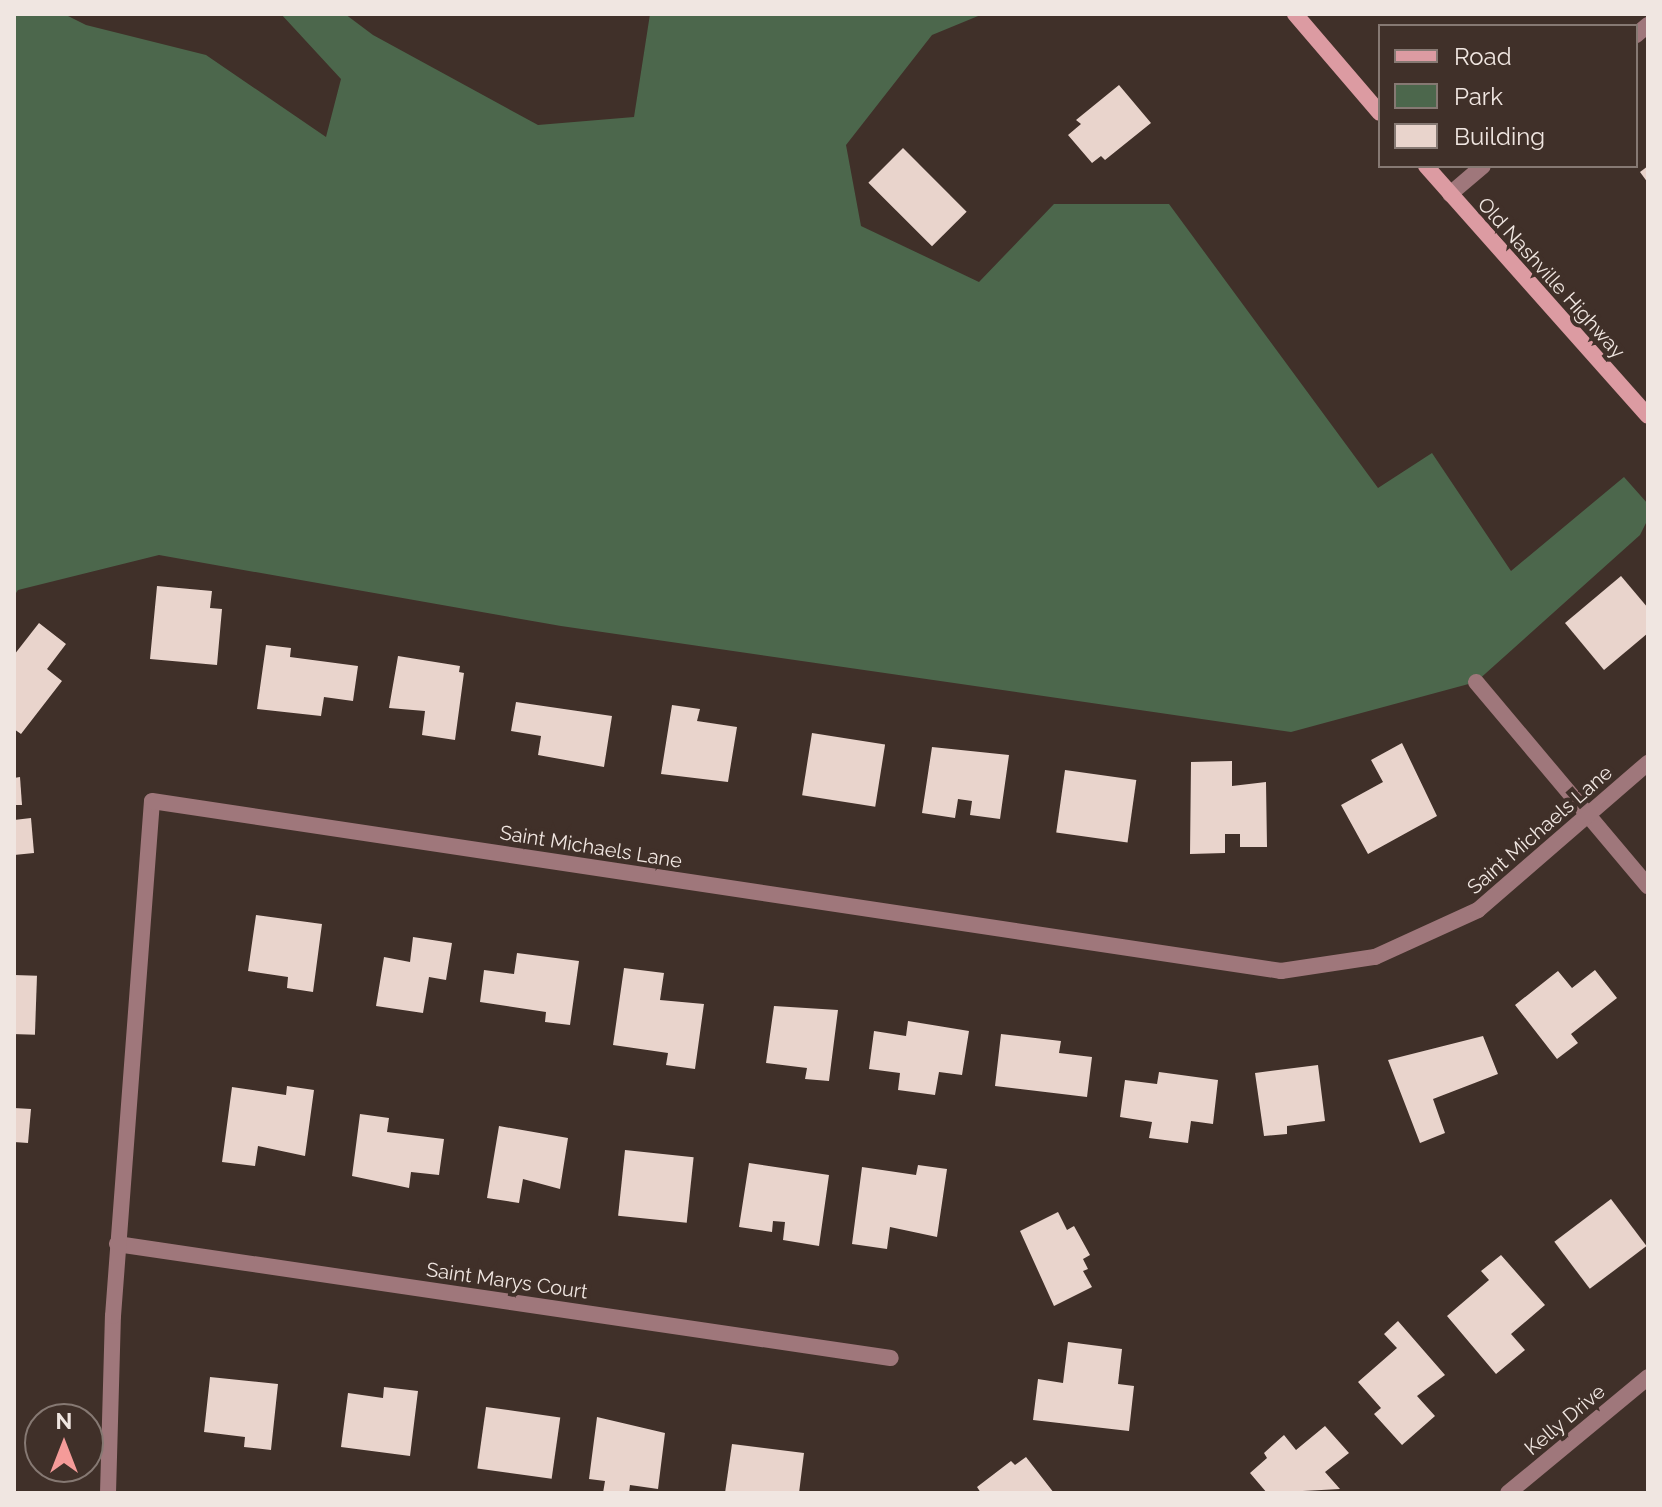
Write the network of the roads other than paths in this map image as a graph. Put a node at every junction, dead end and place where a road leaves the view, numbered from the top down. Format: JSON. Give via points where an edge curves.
{"nodes":[{"id":1,"x":1295,"y":14,"type":"edge"},
{"id":2,"x":1378,"y":111,"type":"edge"},
{"id":3,"x":1428,"y":168,"type":"edge"},
{"id":4,"x":1481,"y":168,"type":"edge"},
{"id":5,"x":1450,"y":194,"type":"junction"},
{"id":6,"x":1648,"y":416,"type":"edge"},
{"id":7,"x":1476,"y":682,"type":"dead end"},
{"id":8,"x":1648,"y":763,"type":"edge"},
{"id":9,"x":1588,"y":815,"type":"junction"},
{"id":10,"x":1648,"y":886,"type":"edge"},
{"id":11,"x":117,"y":1244,"type":"junction"},
{"id":12,"x":891,"y":1358,"type":"dead end"},
{"id":13,"x":1648,"y":1377,"type":"edge"},
{"id":14,"x":108,"y":1493,"type":"edge"},
{"id":15,"x":1508,"y":1493,"type":"edge"}],
"edges":[{"from":1,"to":2,"type":"main road"},
{"from":3,"to":5,"type":"main road","name":"Old Nashville Highway"},
{"from":4,"to":5,"type":"street"},
{"from":5,"to":6,"type":"main road","name":"Old Nashville Highway"},
{"from":7,"to":9,"type":"street"},
{"from":8,"to":9,"type":"street","name":"Saint Michaels Lane"},
{"from":9,"to":10,"type":"street"},
{"from":9,"to":11,"type":"street","name":"Saint Michaels Lane","via":[[1478,910],[1375,957],[1281,971],[152,801]]},
{"from":11,"to":12,"type":"street","name":"Saint Marys Court"},
{"from":11,"to":14,"type":"street","name":"Saint Michaels Lane"},
{"from":13,"to":15,"type":"street","name":"Kelly Drive"}]}
